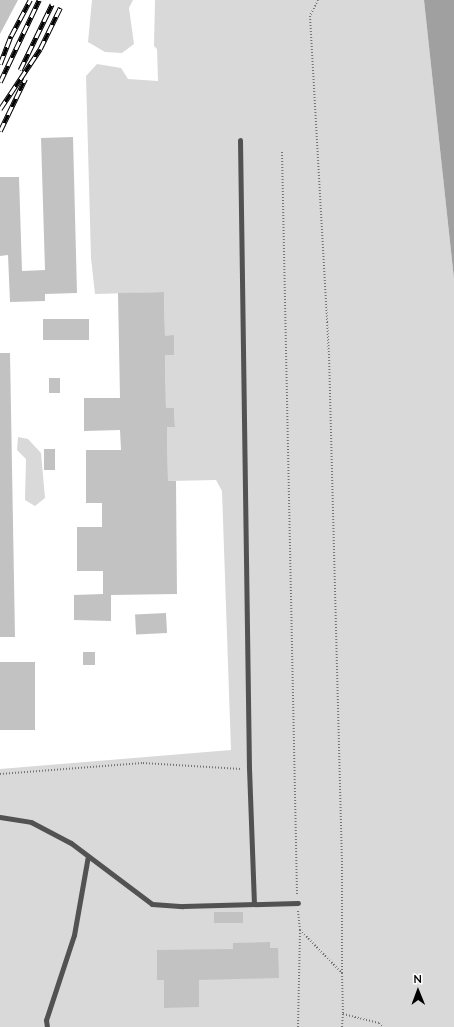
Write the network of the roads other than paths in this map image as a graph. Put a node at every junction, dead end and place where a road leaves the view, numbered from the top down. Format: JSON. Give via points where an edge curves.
{"nodes":[{"id":1,"x":240,"y":140,"type":"dead end"},
{"id":2,"x":0,"y":817,"type":"edge"},
{"id":3,"x":88,"y":856,"type":"junction"},
{"id":4,"x":254,"y":903,"type":"junction"},
{"id":5,"x":298,"y":903,"type":"road end"},
{"id":6,"x":46,"y":1027,"type":"edge"}],
"edges":[{"from":1,"to":4,"type":"lane","via":[[249,768]]},
{"from":2,"to":3,"type":"lane","via":[[31,822],[71,843]]},
{"from":3,"to":4,"type":"lane","via":[[152,904],[183,906]]},
{"from":3,"to":6,"type":"lane","via":[[74,935],[46,1020]]},
{"from":4,"to":5,"type":"lane"}]}
